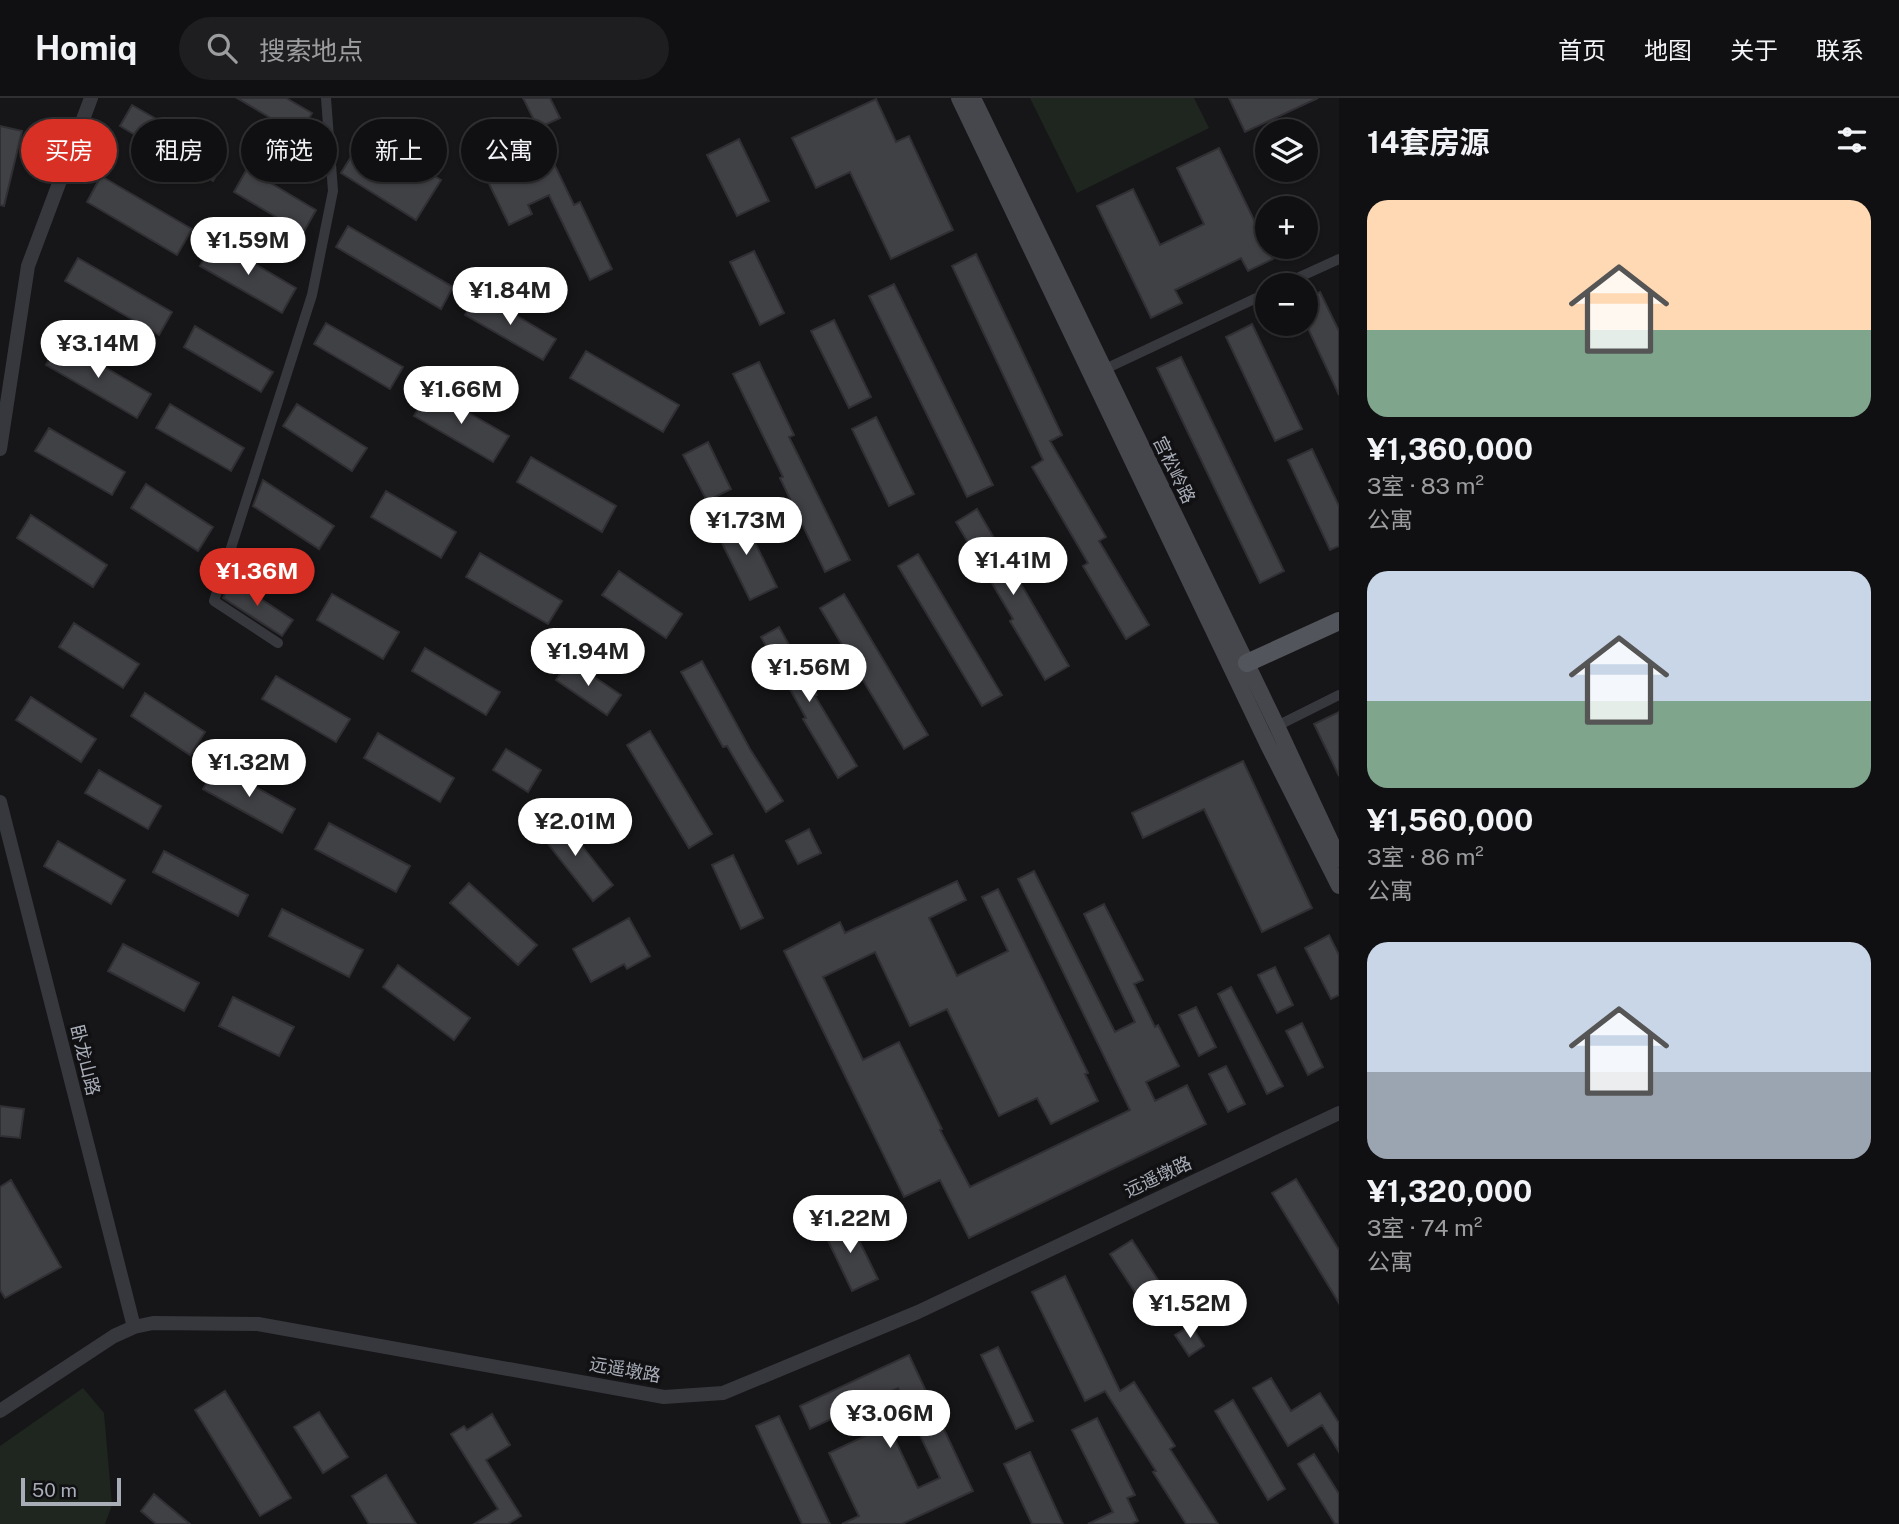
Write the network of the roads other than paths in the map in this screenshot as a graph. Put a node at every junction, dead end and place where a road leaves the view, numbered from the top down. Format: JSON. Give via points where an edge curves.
{"nodes":[{"id":1,"x":92,"y":98,"type":"edge"},
{"id":2,"x":326,"y":98,"type":"edge"},
{"id":3,"x":959,"y":98,"type":"edge"},
{"id":4,"x":973,"y":98,"type":"edge"},
{"id":5,"x":1339,"y":258,"type":"edge"},
{"id":6,"x":1307,"y":273,"type":"edge"},
{"id":7,"x":1255,"y":299,"type":"edge"},
{"id":8,"x":1103,"y":370,"type":"junction"},
{"id":9,"x":0,"y":449,"type":"edge"},
{"id":10,"x":1339,"y":621,"type":"edge"},
{"id":11,"x":278,"y":643,"type":"dead end"},
{"id":12,"x":1247,"y":663,"type":"junction"},
{"id":13,"x":1339,"y":695,"type":"edge"},
{"id":14,"x":1277,"y":726,"type":"junction"},
{"id":15,"x":0,"y":802,"type":"edge"},
{"id":16,"x":1339,"y":859,"type":"edge"},
{"id":17,"x":1339,"y":886,"type":"edge"},
{"id":18,"x":1339,"y":1113,"type":"edge"},
{"id":19,"x":134,"y":1327,"type":"junction"},
{"id":20,"x":0,"y":1411,"type":"edge"}],
"edges":[{"from":1,"to":9,"type":"street","via":[[27,266]]},
{"from":2,"to":11,"type":"street","via":[[333,191],[312,295],[214,601]]},
{"from":3,"to":17,"type":"main road"},
{"from":4,"to":8,"type":"main road","name":"宫松岭路"},
{"from":5,"to":6,"type":"street"},
{"from":7,"to":8,"type":"street"},
{"from":8,"to":12,"type":"main road","name":"宫松岭路"},
{"from":10,"to":12,"type":"main road"},
{"from":12,"to":14,"type":"main road","name":"宫松岭路"},
{"from":13,"to":14,"type":"street"},
{"from":14,"to":16,"type":"main road","name":"宫松岭路"},
{"from":15,"to":19,"type":"street","name":"卧龙山路"},
{"from":18,"to":19,"type":"street","name":"远遥墩路","via":[[918,1312],[723,1393],[664,1397],[258,1324],[153,1323]]},
{"from":19,"to":20,"type":"street","name":"远遥墩路"}]}
